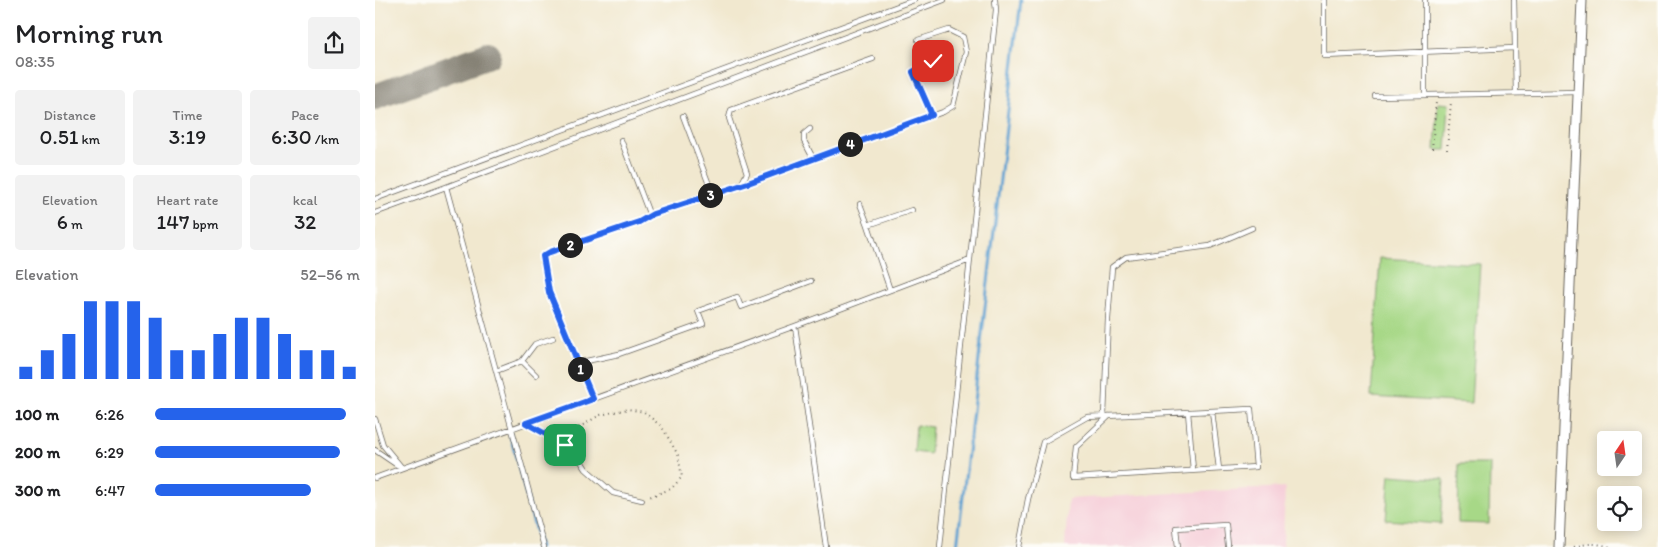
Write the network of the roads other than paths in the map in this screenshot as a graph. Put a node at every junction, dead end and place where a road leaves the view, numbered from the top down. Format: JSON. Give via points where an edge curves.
{"nodes":[{"id":1,"x":914,"y":0,"type":"edge"},
{"id":2,"x":944,"y":0,"type":"edge"},
{"id":3,"x":995,"y":0,"type":"edge"},
{"id":4,"x":1324,"y":0,"type":"edge"},
{"id":5,"x":1425,"y":0,"type":"edge"},
{"id":6,"x":1514,"y":0,"type":"edge"},
{"id":7,"x":1583,"y":0,"type":"edge"},
{"id":8,"x":918,"y":40,"type":"dead end"},
{"id":9,"x":1515,"y":48,"type":"junction"},
{"id":10,"x":1425,"y":52,"type":"junction"},
{"id":11,"x":873,"y":59,"type":"dead end"},
{"id":12,"x":933,"y":61,"type":"dead end"},
{"id":13,"x":1579,"y":92,"type":"junction"},
{"id":14,"x":1516,"y":93,"type":"junction"},
{"id":15,"x":1425,"y":95,"type":"junction"},
{"id":16,"x":1375,"y":96,"type":"dead end"},
{"id":17,"x":932,"y":115,"type":"junction"},
{"id":18,"x":683,"y":116,"type":"dead end"},
{"id":19,"x":810,"y":129,"type":"dead end"},
{"id":20,"x":621,"y":140,"type":"dead end"},
{"id":21,"x":813,"y":158,"type":"junction"},
{"id":22,"x":741,"y":185,"type":"junction"},
{"id":23,"x":446,"y":186,"type":"junction"},
{"id":24,"x":713,"y":195,"type":"junction"},
{"id":25,"x":375,"y":199,"type":"edge"},
{"id":26,"x":861,"y":204,"type":"dead end"},
{"id":27,"x":912,"y":210,"type":"dead end"},
{"id":28,"x":375,"y":213,"type":"edge"},
{"id":29,"x":650,"y":216,"type":"junction"},
{"id":30,"x":868,"y":225,"type":"junction"},
{"id":31,"x":1252,"y":228,"type":"dead end"},
{"id":32,"x":969,"y":260,"type":"junction"},
{"id":33,"x":811,"y":281,"type":"dead end"},
{"id":34,"x":890,"y":290,"type":"junction"},
{"id":35,"x":795,"y":326,"type":"junction"},
{"id":36,"x":553,"y":338,"type":"dead end"},
{"id":37,"x":522,"y":361,"type":"junction"},
{"id":38,"x":577,"y":363,"type":"junction"},
{"id":39,"x":496,"y":371,"type":"junction"},
{"id":40,"x":536,"y":375,"type":"dead end"},
{"id":41,"x":593,"y":399,"type":"junction"},
{"id":42,"x":1212,"y":411,"type":"junction"},
{"id":43,"x":1188,"y":412,"type":"junction"},
{"id":44,"x":1107,"y":416,"type":"junction"},
{"id":45,"x":375,"y":418,"type":"edge"},
{"id":46,"x":526,"y":423,"type":"junction"},
{"id":47,"x":511,"y":428,"type":"junction"},
{"id":48,"x":375,"y":450,"type":"edge"},
{"id":49,"x":402,"y":468,"type":"junction"},
{"id":50,"x":1219,"y":469,"type":"junction"},
{"id":51,"x":1193,"y":470,"type":"junction"},
{"id":52,"x":375,"y":478,"type":"edge"},
{"id":53,"x":642,"y":500,"type":"road end"},
{"id":54,"x":940,"y":546,"type":"edge"},
{"id":55,"x":1228,"y":546,"type":"edge"},
{"id":56,"x":544,"y":547,"type":"edge"},
{"id":57,"x":826,"y":547,"type":"edge"},
{"id":58,"x":932,"y":547,"type":"edge"},
{"id":59,"x":1019,"y":547,"type":"edge"},
{"id":60,"x":1178,"y":547,"type":"edge"},
{"id":61,"x":1559,"y":547,"type":"edge"}],
"edges":[{"from":1,"to":25,"type":"lane"},
{"from":2,"to":23,"type":"lane"},
{"from":3,"to":32,"type":"lane"},
{"from":4,"to":10,"type":"lane","via":[[1324,56]]},
{"from":5,"to":10,"type":"lane"},
{"from":6,"to":9,"type":"lane"},
{"from":7,"to":13,"type":"street"},
{"from":8,"to":17,"type":"lane","via":[[949,30],[963,37],[966,52],[953,106]]},
{"from":9,"to":10,"type":"lane"},
{"from":9,"to":14,"type":"lane"},
{"from":10,"to":15,"type":"lane"},
{"from":11,"to":22,"type":"lane","via":[[731,110],[729,118],[747,173]]},
{"from":12,"to":17,"type":"lane","via":[[913,72]]},
{"from":13,"to":14,"type":"lane"},
{"from":13,"to":61,"type":"street"},
{"from":14,"to":15,"type":"lane"},
{"from":15,"to":16,"type":"lane"},
{"from":17,"to":21,"type":"lane"},
{"from":18,"to":24,"type":"lane"},
{"from":19,"to":21,"type":"lane","via":[[803,134]]},
{"from":20,"to":29,"type":"lane"},
{"from":21,"to":22,"type":"lane"},
{"from":22,"to":24,"type":"lane"},
{"from":23,"to":28,"type":"lane"},
{"from":23,"to":39,"type":"lane"},
{"from":24,"to":29,"type":"lane"},
{"from":26,"to":30,"type":"lane"},
{"from":27,"to":30,"type":"lane"},
{"from":29,"to":38,"type":"lane","via":[[543,256],[549,292]]},
{"from":30,"to":34,"type":"lane"},
{"from":31,"to":44,"type":"lane","via":[[1210,246],[1126,256],[1112,267]]},
{"from":32,"to":34,"type":"lane"},
{"from":32,"to":54,"type":"lane"},
{"from":33,"to":38,"type":"lane","via":[[741,307],[737,296],[698,311],[703,324],[619,354]]},
{"from":34,"to":35,"type":"lane"},
{"from":35,"to":41,"type":"lane"},
{"from":35,"to":57,"type":"lane"},
{"from":36,"to":37,"type":"lane","via":[[535,344]]},
{"from":37,"to":39,"type":"lane"},
{"from":37,"to":40,"type":"lane"},
{"from":38,"to":41,"type":"lane"},
{"from":39,"to":47,"type":"lane"},
{"from":41,"to":46,"type":"lane"},
{"from":42,"to":43,"type":"lane"},
{"from":42,"to":50,"type":"lane"},
{"from":42,"to":50,"type":"lane","via":[[1251,409],[1256,467]]},
{"from":43,"to":44,"type":"lane"},
{"from":43,"to":51,"type":"lane"},
{"from":44,"to":51,"type":"lane","via":[[1077,447],[1073,478]]},
{"from":44,"to":59,"type":"lane","via":[[1087,417],[1043,442]]},
{"from":45,"to":49,"type":"lane","via":[[383,445]]},
{"from":46,"to":47,"type":"lane"},
{"from":46,"to":53,"type":"lane","via":[[575,452],[586,469],[613,493]]},
{"from":47,"to":49,"type":"lane"},
{"from":47,"to":56,"type":"lane"},
{"from":48,"to":49,"type":"lane"},
{"from":49,"to":52,"type":"lane"},
{"from":50,"to":51,"type":"lane"},
{"from":54,"to":58,"type":"lane"},
{"from":55,"to":60,"type":"lane","via":[[1226,525],[1176,528]]}]}
